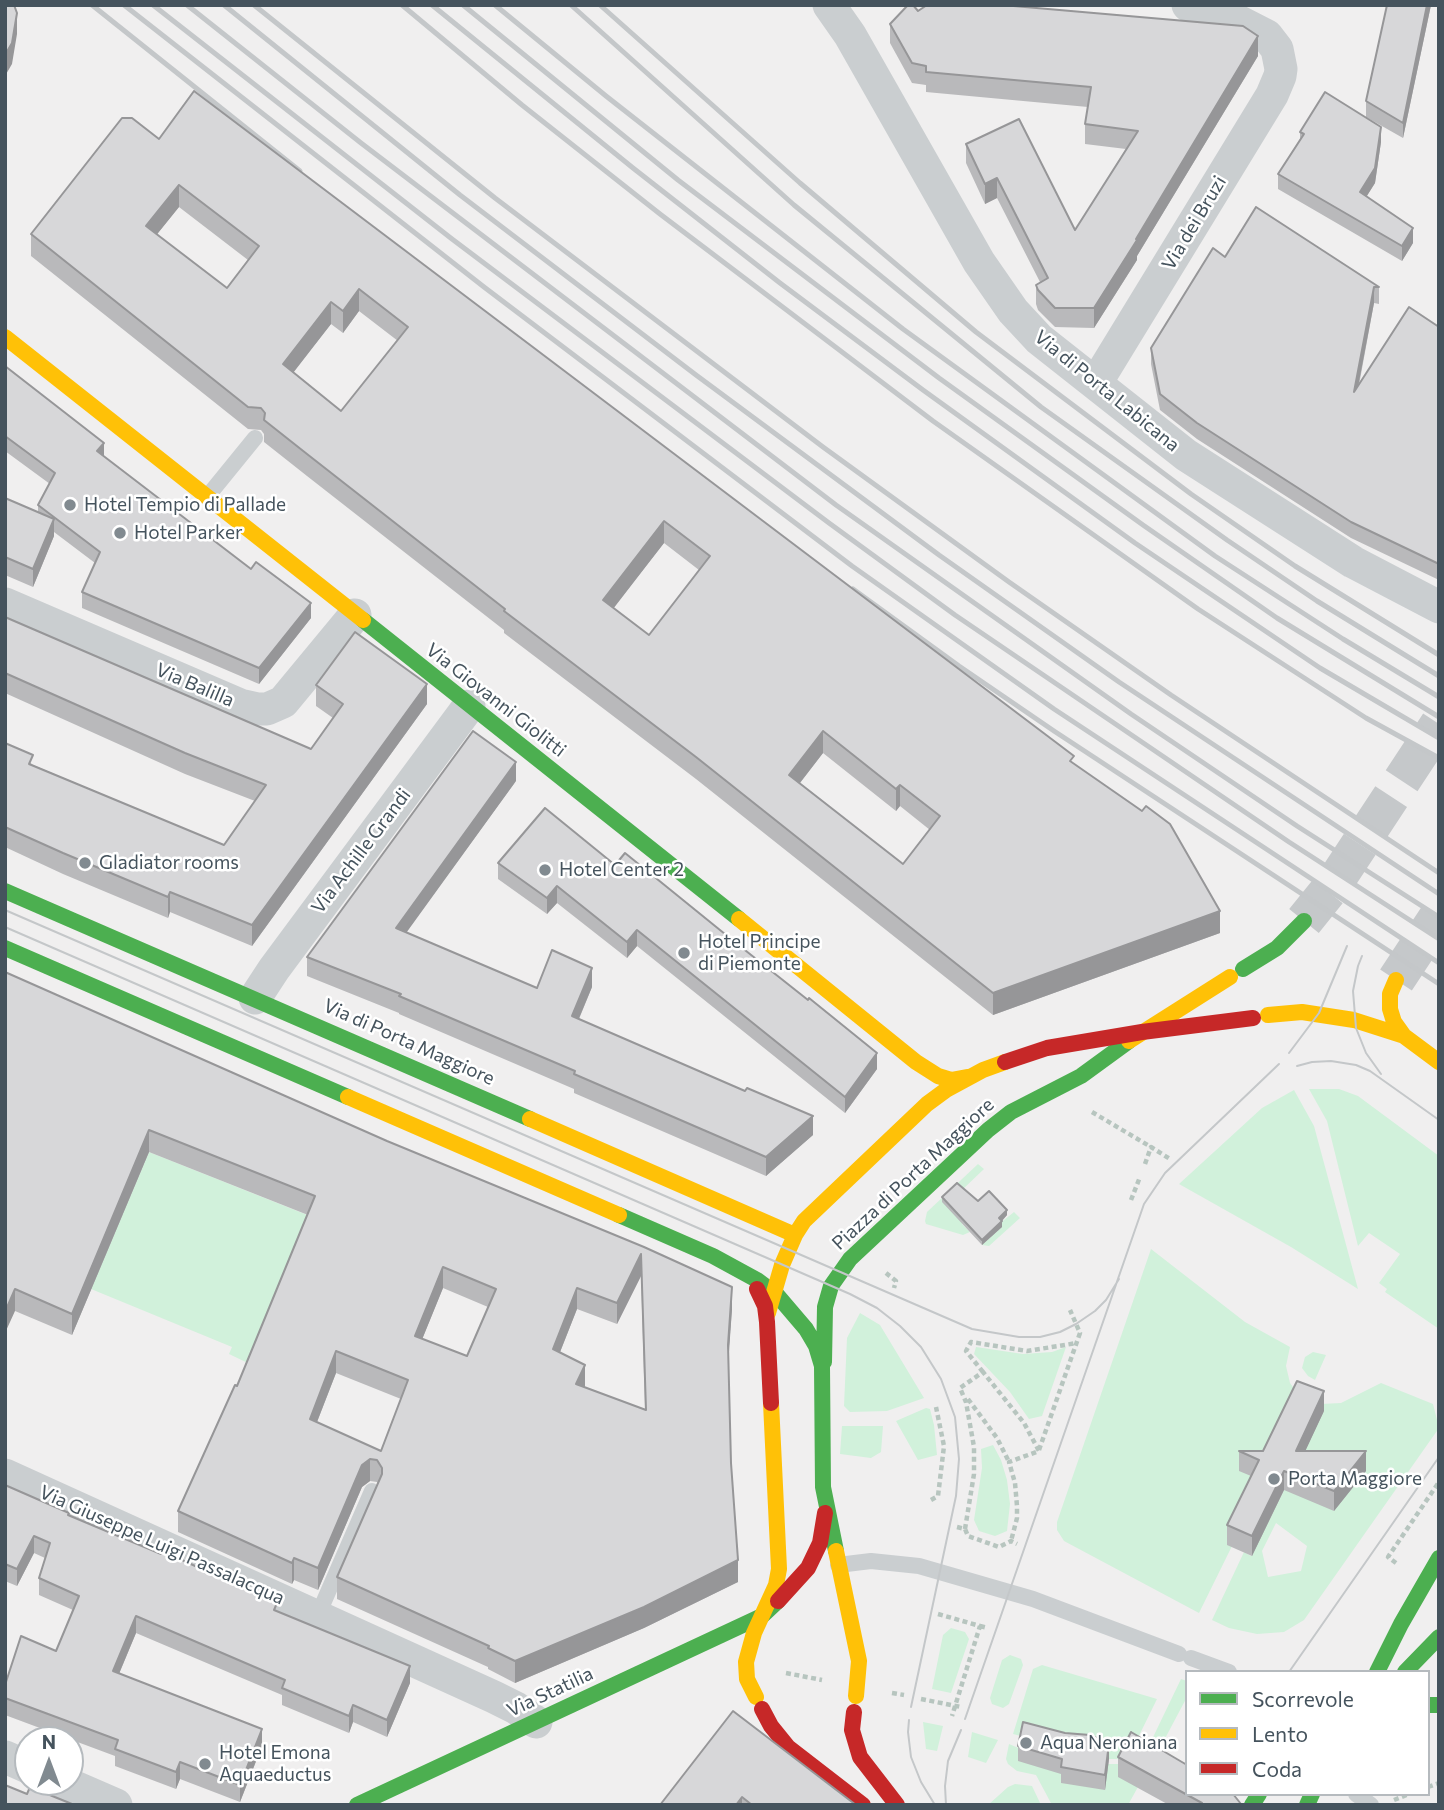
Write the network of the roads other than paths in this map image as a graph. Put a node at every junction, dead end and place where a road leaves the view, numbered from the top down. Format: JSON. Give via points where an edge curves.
{"nodes":[{"id":1,"x":829,"y":5,"type":"edge"},
{"id":2,"x":1188,"y":5,"type":"edge"},
{"id":3,"x":5,"y":337,"type":"edge"},
{"id":4,"x":1096,"y":383,"type":"junction"},
{"id":5,"x":255,"y":438,"type":"edge"},
{"id":6,"x":206,"y":497,"type":"junction"},
{"id":7,"x":5,"y":604,"type":"edge"},
{"id":8,"x":1439,"y":607,"type":"edge"},
{"id":9,"x":355,"y":615,"type":"junction"},
{"id":10,"x":469,"y":706,"type":"junction"},
{"id":11,"x":5,"y":891,"type":"edge"},
{"id":12,"x":1304,"y":921,"type":"tunnel mouth"},
{"id":13,"x":5,"y":948,"type":"edge"},
{"id":14,"x":1396,"y":980,"type":"tunnel mouth"},
{"id":15,"x":256,"y":998,"type":"junction"},
{"id":16,"x":1142,"y":1032,"type":"junction"},
{"id":17,"x":1404,"y":1036,"type":"junction"},
{"id":18,"x":1439,"y":1062,"type":"edge"},
{"id":19,"x":967,"y":1077,"type":"junction"},
{"id":20,"x":795,"y":1234,"type":"junction"},
{"id":21,"x":746,"y":1273,"type":"junction"},
{"id":22,"x":773,"y":1292,"type":"junction"},
{"id":23,"x":767,"y":1322,"type":"junction"},
{"id":24,"x":823,"y":1374,"type":"junction"},
{"id":25,"x":5,"y":1475,"type":"edge"},
{"id":26,"x":372,"y":1491,"type":"edge"},
{"id":27,"x":825,"y":1504,"type":"junction"},
{"id":28,"x":1439,"y":1558,"type":"edge"},
{"id":29,"x":838,"y":1565,"type":"junction"},
{"id":30,"x":318,"y":1615,"type":"junction"},
{"id":31,"x":762,"y":1616,"type":"junction"},
{"id":32,"x":1439,"y":1637,"type":"edge"},
{"id":33,"x":1224,"y":1670,"type":"edge"},
{"id":34,"x":1378,"y":1670,"type":"edge"},
{"id":35,"x":1407,"y":1670,"type":"edge"},
{"id":36,"x":536,"y":1722,"type":"junction"},
{"id":37,"x":84,"y":1791,"type":"edge"},
{"id":38,"x":116,"y":1805,"type":"edge"},
{"id":39,"x":357,"y":1805,"type":"edge"},
{"id":40,"x":863,"y":1805,"type":"edge"},
{"id":41,"x":897,"y":1805,"type":"edge"}],
"edges":[{"from":1,"to":4,"type":"street","name":"Via di Porta Labicana","via":[[1002,297],[1039,339]]},
{"from":2,"to":4,"type":"street","name":"Via dei Bruzi","via":[[1250,26],[1272,41],[1280,58],[1280,76]]},
{"from":3,"to":6,"type":"main road","name":"Via Giovanni Giolitti"},
{"from":4,"to":8,"type":"street","name":"Via di Porta Labicana","via":[[1186,455],[1269,510],[1353,562]]},
{"from":5,"to":6,"type":"lane"},
{"from":6,"to":9,"type":"main road","name":"Via Giovanni Giolitti"},
{"from":7,"to":9,"type":"street","name":"Via Balilla","via":[[258,709],[283,702]]},
{"from":9,"to":10,"type":"main road","name":"Via Giovanni Giolitti"},
{"from":10,"to":15,"type":"street","name":"Via Achille Grandi"},
{"from":10,"to":19,"type":"main road","name":"Via Giovanni Giolitti","via":[[926,1070],[951,1080]]},
{"from":11,"to":15,"type":"main road","name":"Via di Porta Maggiore"},
{"from":12,"to":16,"type":"main road","via":[[1278,948]]},
{"from":13,"to":21,"type":"main road"},
{"from":14,"to":17,"type":"main road","via":[[1390,1009]]},
{"from":15,"to":20,"type":"main road","name":"Via di Porta Maggiore"},
{"from":16,"to":17,"type":"main road","name":"Piazza di Porta Maggiore","via":[[1302,1012],[1354,1020]]},
{"from":16,"to":19,"type":"main road","name":"Piazza di Porta Maggiore","via":[[1047,1048]]},
{"from":16,"to":24,"type":"main road","name":"Piazza di Porta Maggiore","via":[[1081,1076],[1011,1112],[850,1259],[827,1297]]},
{"from":17,"to":18,"type":"main road"},
{"from":19,"to":20,"type":"main road","name":"Piazza di Porta Maggiore","via":[[927,1104],[808,1216]]},
{"from":20,"to":22,"type":"main road","name":"Piazza di Porta Maggiore"},
{"from":21,"to":22,"type":"main road","name":"Piazza di Porta Maggiore"},
{"from":21,"to":23,"type":"main road","name":"Piazza di Porta Maggiore","via":[[761,1295]]},
{"from":22,"to":23,"type":"main road","name":"Piazza di Porta Maggiore"},
{"from":22,"to":24,"type":"main road","name":"Piazza di Porta Maggiore","via":[[806,1329]]},
{"from":23,"to":31,"type":"main road","name":"Piazza di Porta Maggiore","via":[[779,1569]]},
{"from":24,"to":27,"type":"main road","name":"Piazza di Porta Maggiore"},
{"from":25,"to":30,"type":"street","name":"Via Giuseppe Luigi Passalacqua"},
{"from":26,"to":30,"type":"lane"},
{"from":27,"to":29,"type":"main road","name":"Piazza di Porta Maggiore"},
{"from":27,"to":31,"type":"main road","via":[[815,1556],[797,1583]]},
{"from":28,"to":34,"type":"main road"},
{"from":29,"to":33,"type":"lane","via":[[871,1561],[919,1566],[1033,1599]]},
{"from":29,"to":41,"type":"main road","name":"Piazza di Porta Maggiore","via":[[859,1661],[852,1730],[855,1745]]},
{"from":30,"to":36,"type":"street","name":"Via Giuseppe Luigi Passalacqua","via":[[506,1702]]},
{"from":31,"to":36,"type":"main road","name":"Via Statilia"},
{"from":31,"to":40,"type":"main road","name":"Piazza di Porta Maggiore","via":[[746,1668],[771,1726],[788,1747]]},
{"from":32,"to":35,"type":"main road"},
{"from":36,"to":39,"type":"main road","name":"Via Statilia"},
{"from":37,"to":38,"type":"street"}]}
